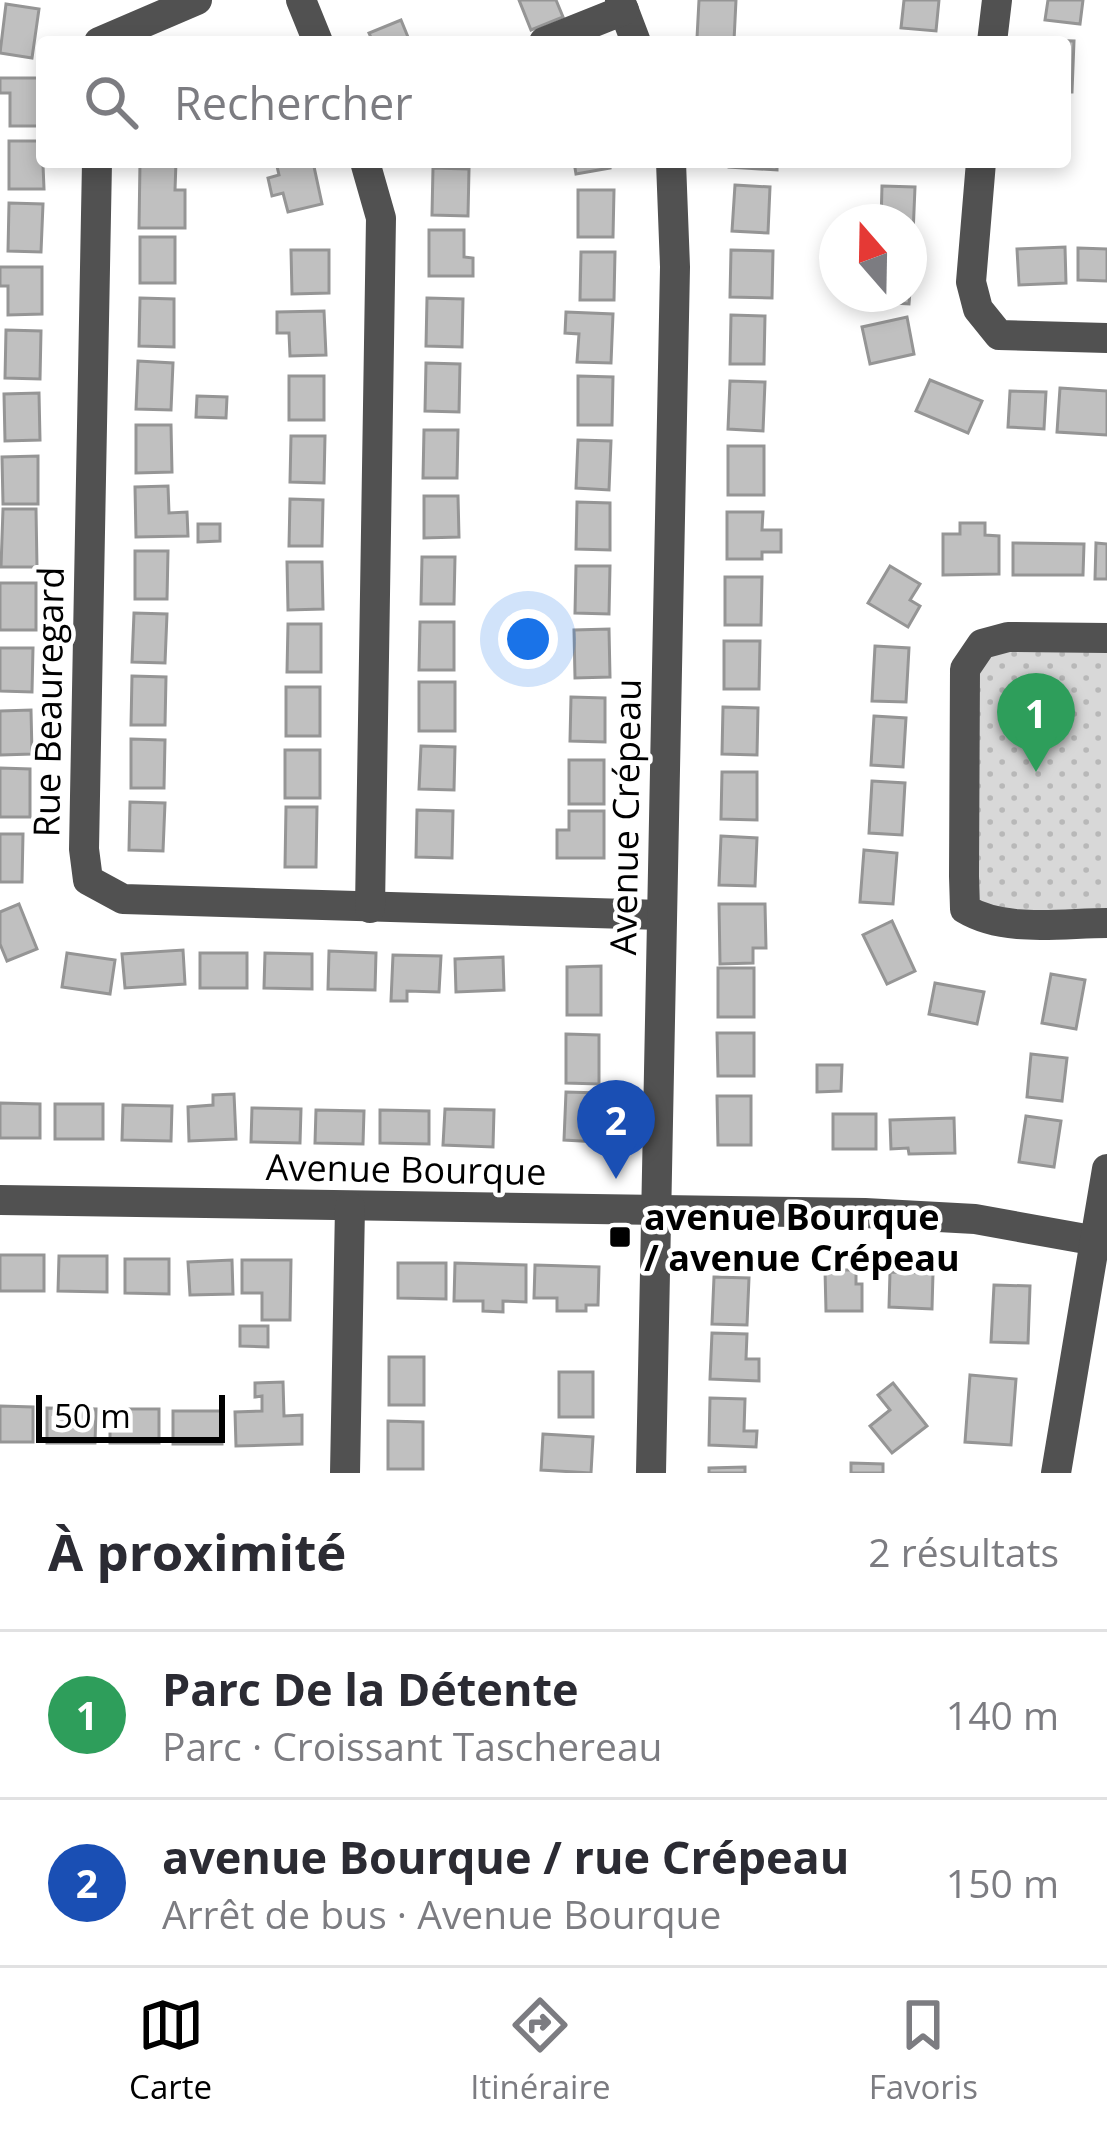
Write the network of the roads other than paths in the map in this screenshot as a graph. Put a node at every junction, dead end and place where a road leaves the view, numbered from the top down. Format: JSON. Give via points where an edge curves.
{"nodes":[{"id":1,"x":197,"y":0,"type":"edge"},
{"id":2,"x":301,"y":0,"type":"edge"},
{"id":3,"x":997,"y":0,"type":"edge"},
{"id":4,"x":622,"y":5,"type":"edge"},
{"id":5,"x":113,"y":36,"type":"edge"},
{"id":6,"x":316,"y":36,"type":"edge"},
{"id":7,"x":557,"y":36,"type":"edge"},
{"id":8,"x":634,"y":36,"type":"edge"},
{"id":9,"x":993,"y":36,"type":"edge"},
{"id":10,"x":97,"y":168,"type":"edge"},
{"id":11,"x":367,"y":168,"type":"edge"},
{"id":12,"x":671,"y":168,"type":"edge"},
{"id":13,"x":980,"y":168,"type":"edge"},
{"id":14,"x":1107,"y":338,"type":"edge"},
{"id":15,"x":1107,"y":638,"type":"edge"},
{"id":16,"x":370,"y":908,"type":"junction"},
{"id":17,"x":662,"y":915,"type":"junction"},
{"id":18,"x":1107,"y":923,"type":"edge"},
{"id":19,"x":1107,"y":1169,"type":"edge"},
{"id":20,"x":0,"y":1200,"type":"edge"},
{"id":21,"x":350,"y":1208,"type":"junction"},
{"id":22,"x":656,"y":1212,"type":"junction"},
{"id":23,"x":1096,"y":1240,"type":"junction"},
{"id":24,"x":345,"y":1473,"type":"edge"},
{"id":25,"x":651,"y":1473,"type":"edge"},
{"id":26,"x":1056,"y":1473,"type":"edge"}],
"edges":[{"from":1,"to":5,"type":"street"},
{"from":2,"to":6,"type":"street"},
{"from":3,"to":9,"type":"street"},
{"from":4,"to":7,"type":"street"},
{"from":4,"to":8,"type":"street"},
{"from":10,"to":16,"type":"street","name":"Rue Beauregard","via":[[88,880],[122,899]]},
{"from":11,"to":16,"type":"street","via":[[381,218]]},
{"from":12,"to":17,"type":"street","name":"Avenue Crépeau"},
{"from":13,"to":14,"type":"street","via":[[970,282],[978,309],[999,335]]},
{"from":15,"to":18,"type":"street","via":[[1008,637],[982,644],[965,669],[964,909],[1014,923]]},
{"from":16,"to":17,"type":"street","name":"Rue Beauregard"},
{"from":17,"to":22,"type":"street","name":"Avenue Crépeau"},
{"from":19,"to":23,"type":"street"},
{"from":20,"to":21,"type":"street","name":"Avenue Bourque"},
{"from":21,"to":22,"type":"street","name":"Avenue Bourque"},
{"from":21,"to":24,"type":"street"},
{"from":22,"to":23,"type":"street","name":"Avenue Bourque","via":[[975,1219]]},
{"from":22,"to":25,"type":"street","name":"Avenue Crépeau"},
{"from":23,"to":26,"type":"street"}]}
